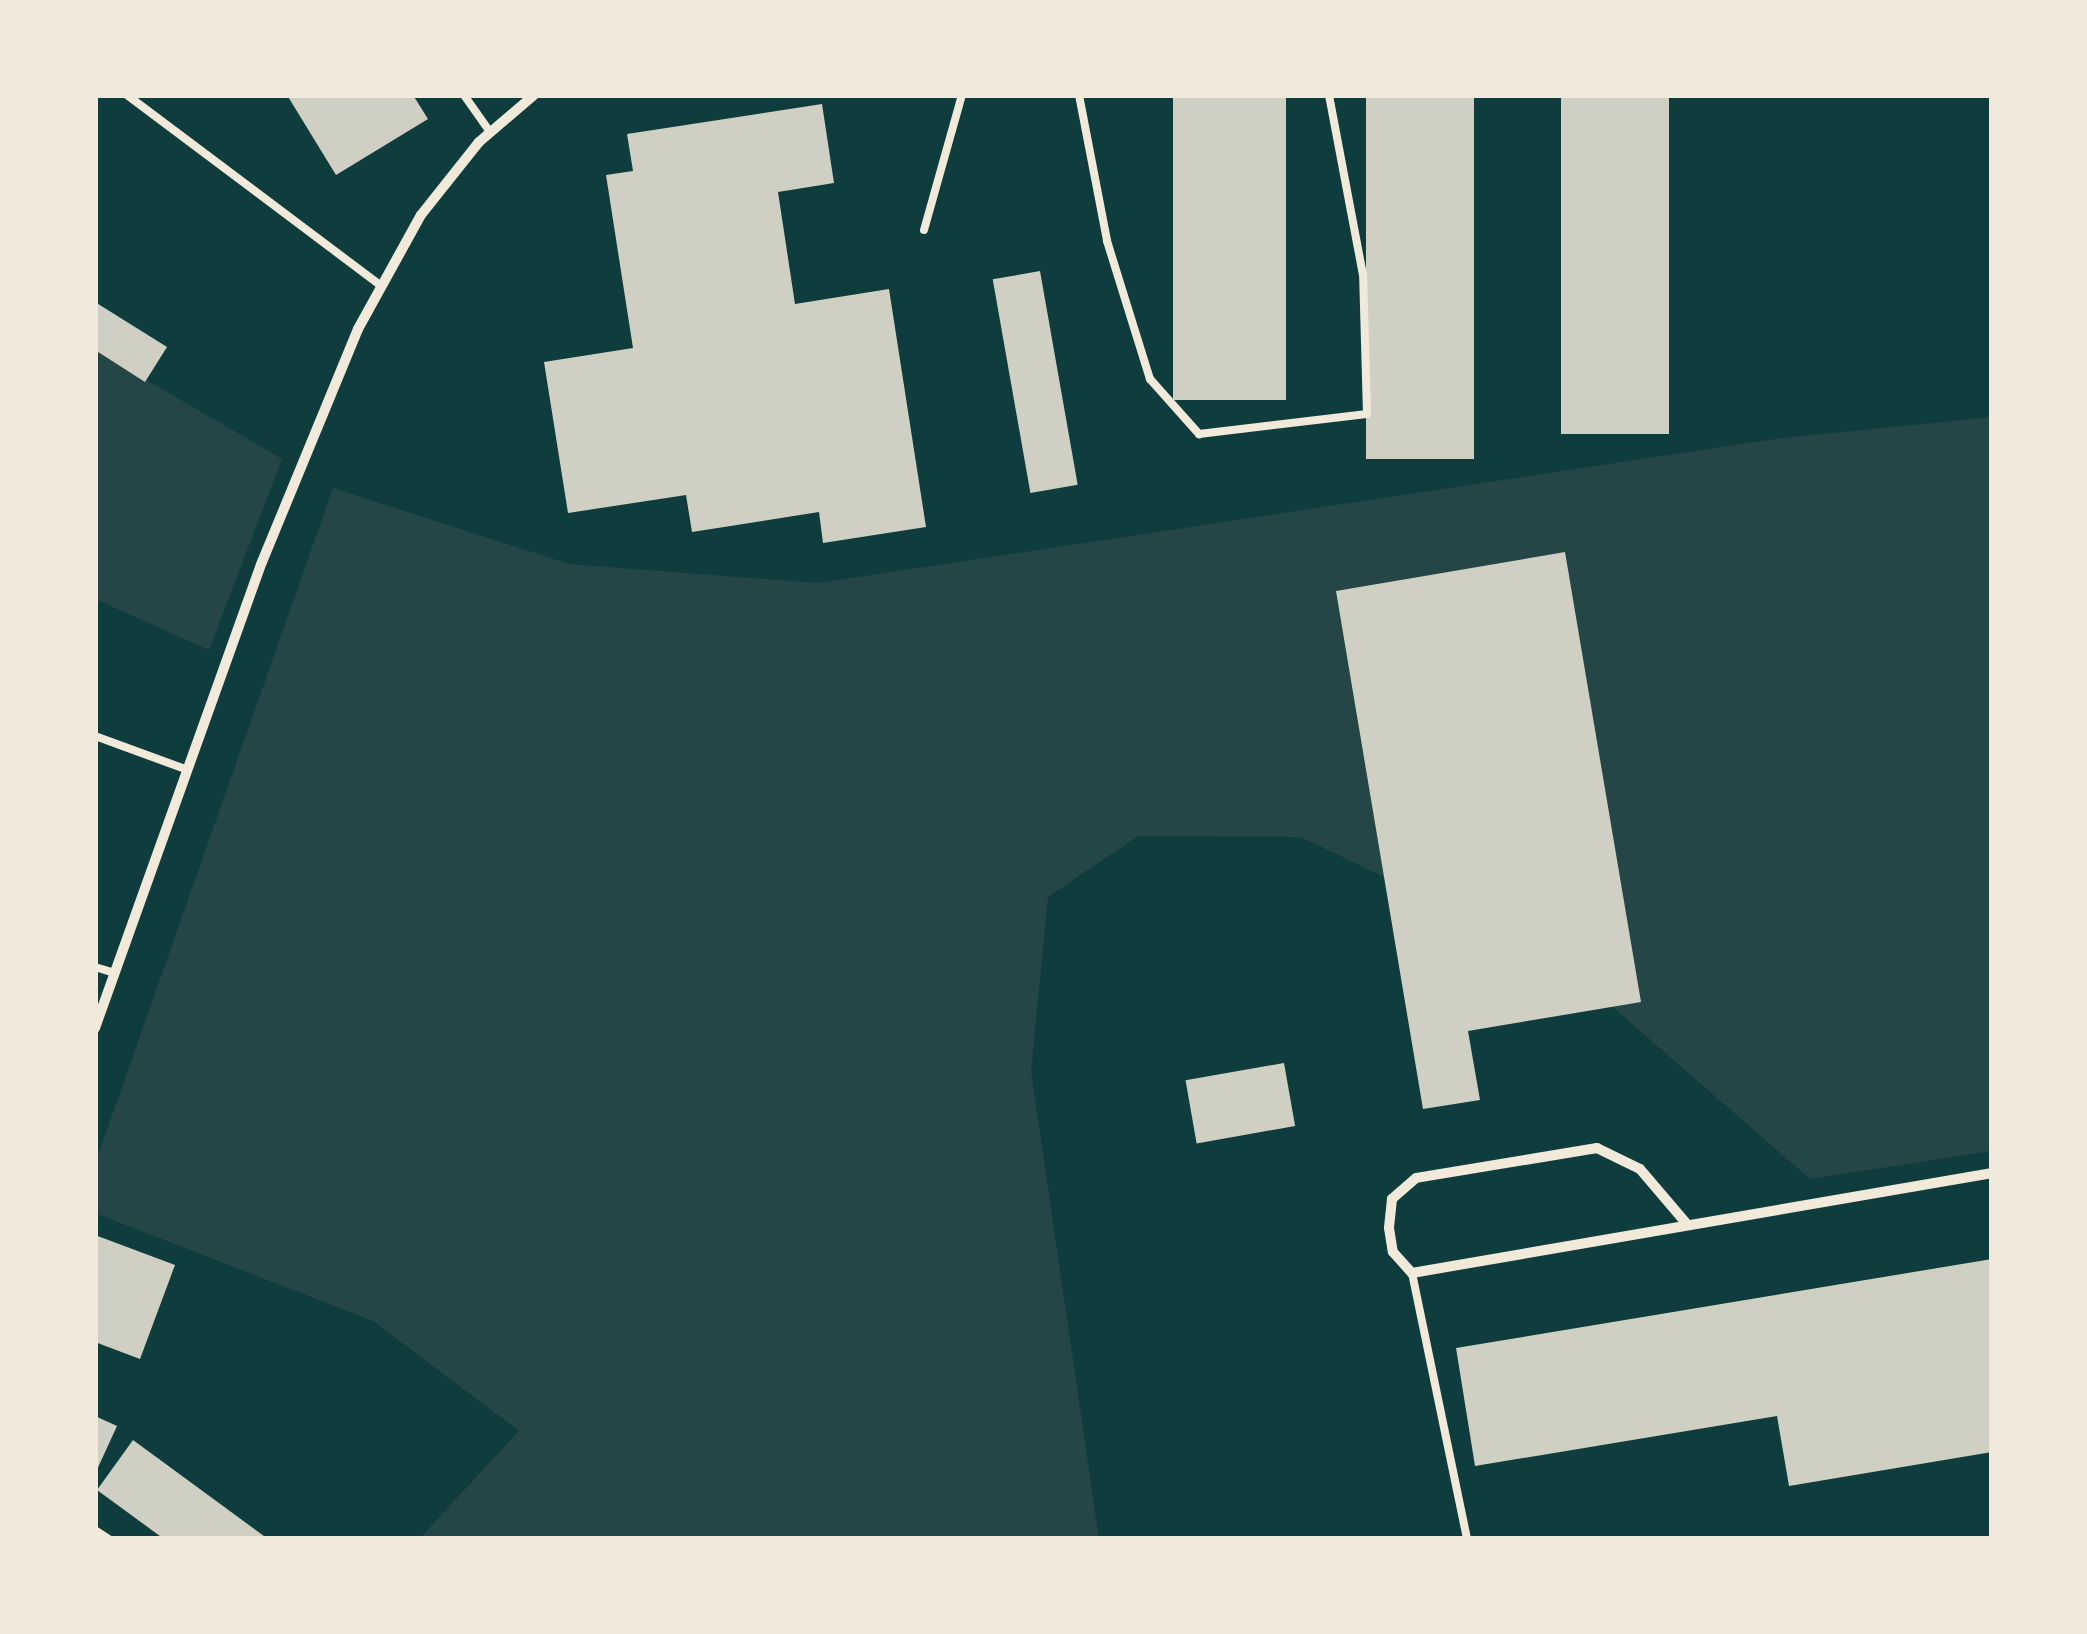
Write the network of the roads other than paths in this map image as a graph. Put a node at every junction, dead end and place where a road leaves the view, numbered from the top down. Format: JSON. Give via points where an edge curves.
{"nodes":[{"id":1,"x":127,"y":95,"type":"edge"},
{"id":2,"x":464,"y":95,"type":"edge"},
{"id":3,"x":534,"y":95,"type":"edge"},
{"id":4,"x":962,"y":95,"type":"edge"},
{"id":5,"x":1078,"y":95,"type":"edge"},
{"id":6,"x":1330,"y":95,"type":"edge"},
{"id":7,"x":490,"y":132,"type":"junction"},
{"id":8,"x":924,"y":230,"type":"dead end"},
{"id":9,"x":380,"y":285,"type":"junction"},
{"id":10,"x":95,"y":736,"type":"edge"},
{"id":11,"x":188,"y":770,"type":"junction"},
{"id":12,"x":95,"y":967,"type":"edge"},
{"id":13,"x":115,"y":973,"type":"junction"},
{"id":14,"x":95,"y":1028,"type":"edge"},
{"id":15,"x":1992,"y":1173,"type":"edge"},
{"id":16,"x":1686,"y":1223,"type":"junction"},
{"id":17,"x":1412,"y":1273,"type":"junction"},
{"id":18,"x":95,"y":1530,"type":"edge"},
{"id":19,"x":109,"y":1539,"type":"edge"},
{"id":20,"x":1468,"y":1539,"type":"edge"}],
"edges":[{"from":1,"to":9,"type":"lane"},
{"from":2,"to":7,"type":"lane"},
{"from":3,"to":7,"type":"street"},
{"from":4,"to":8,"type":"lane"},
{"from":5,"to":6,"type":"lane","via":[[1108,241],[1150,379],[1199,434],[1367,414],[1364,274]]},
{"from":7,"to":9,"type":"street","via":[[421,215]]},
{"from":9,"to":11,"type":"street","via":[[286,506]]},
{"from":10,"to":11,"type":"lane"},
{"from":11,"to":13,"type":"street"},
{"from":12,"to":13,"type":"lane"},
{"from":13,"to":14,"type":"street"},
{"from":15,"to":16,"type":"street"},
{"from":16,"to":17,"type":"street"},
{"from":16,"to":17,"type":"street","via":[[1640,1169],[1596,1148],[1440,1170],[1416,1178],[1392,1199],[1392,1252]]},
{"from":17,"to":20,"type":"lane"},
{"from":18,"to":19,"type":"lane"}]}
